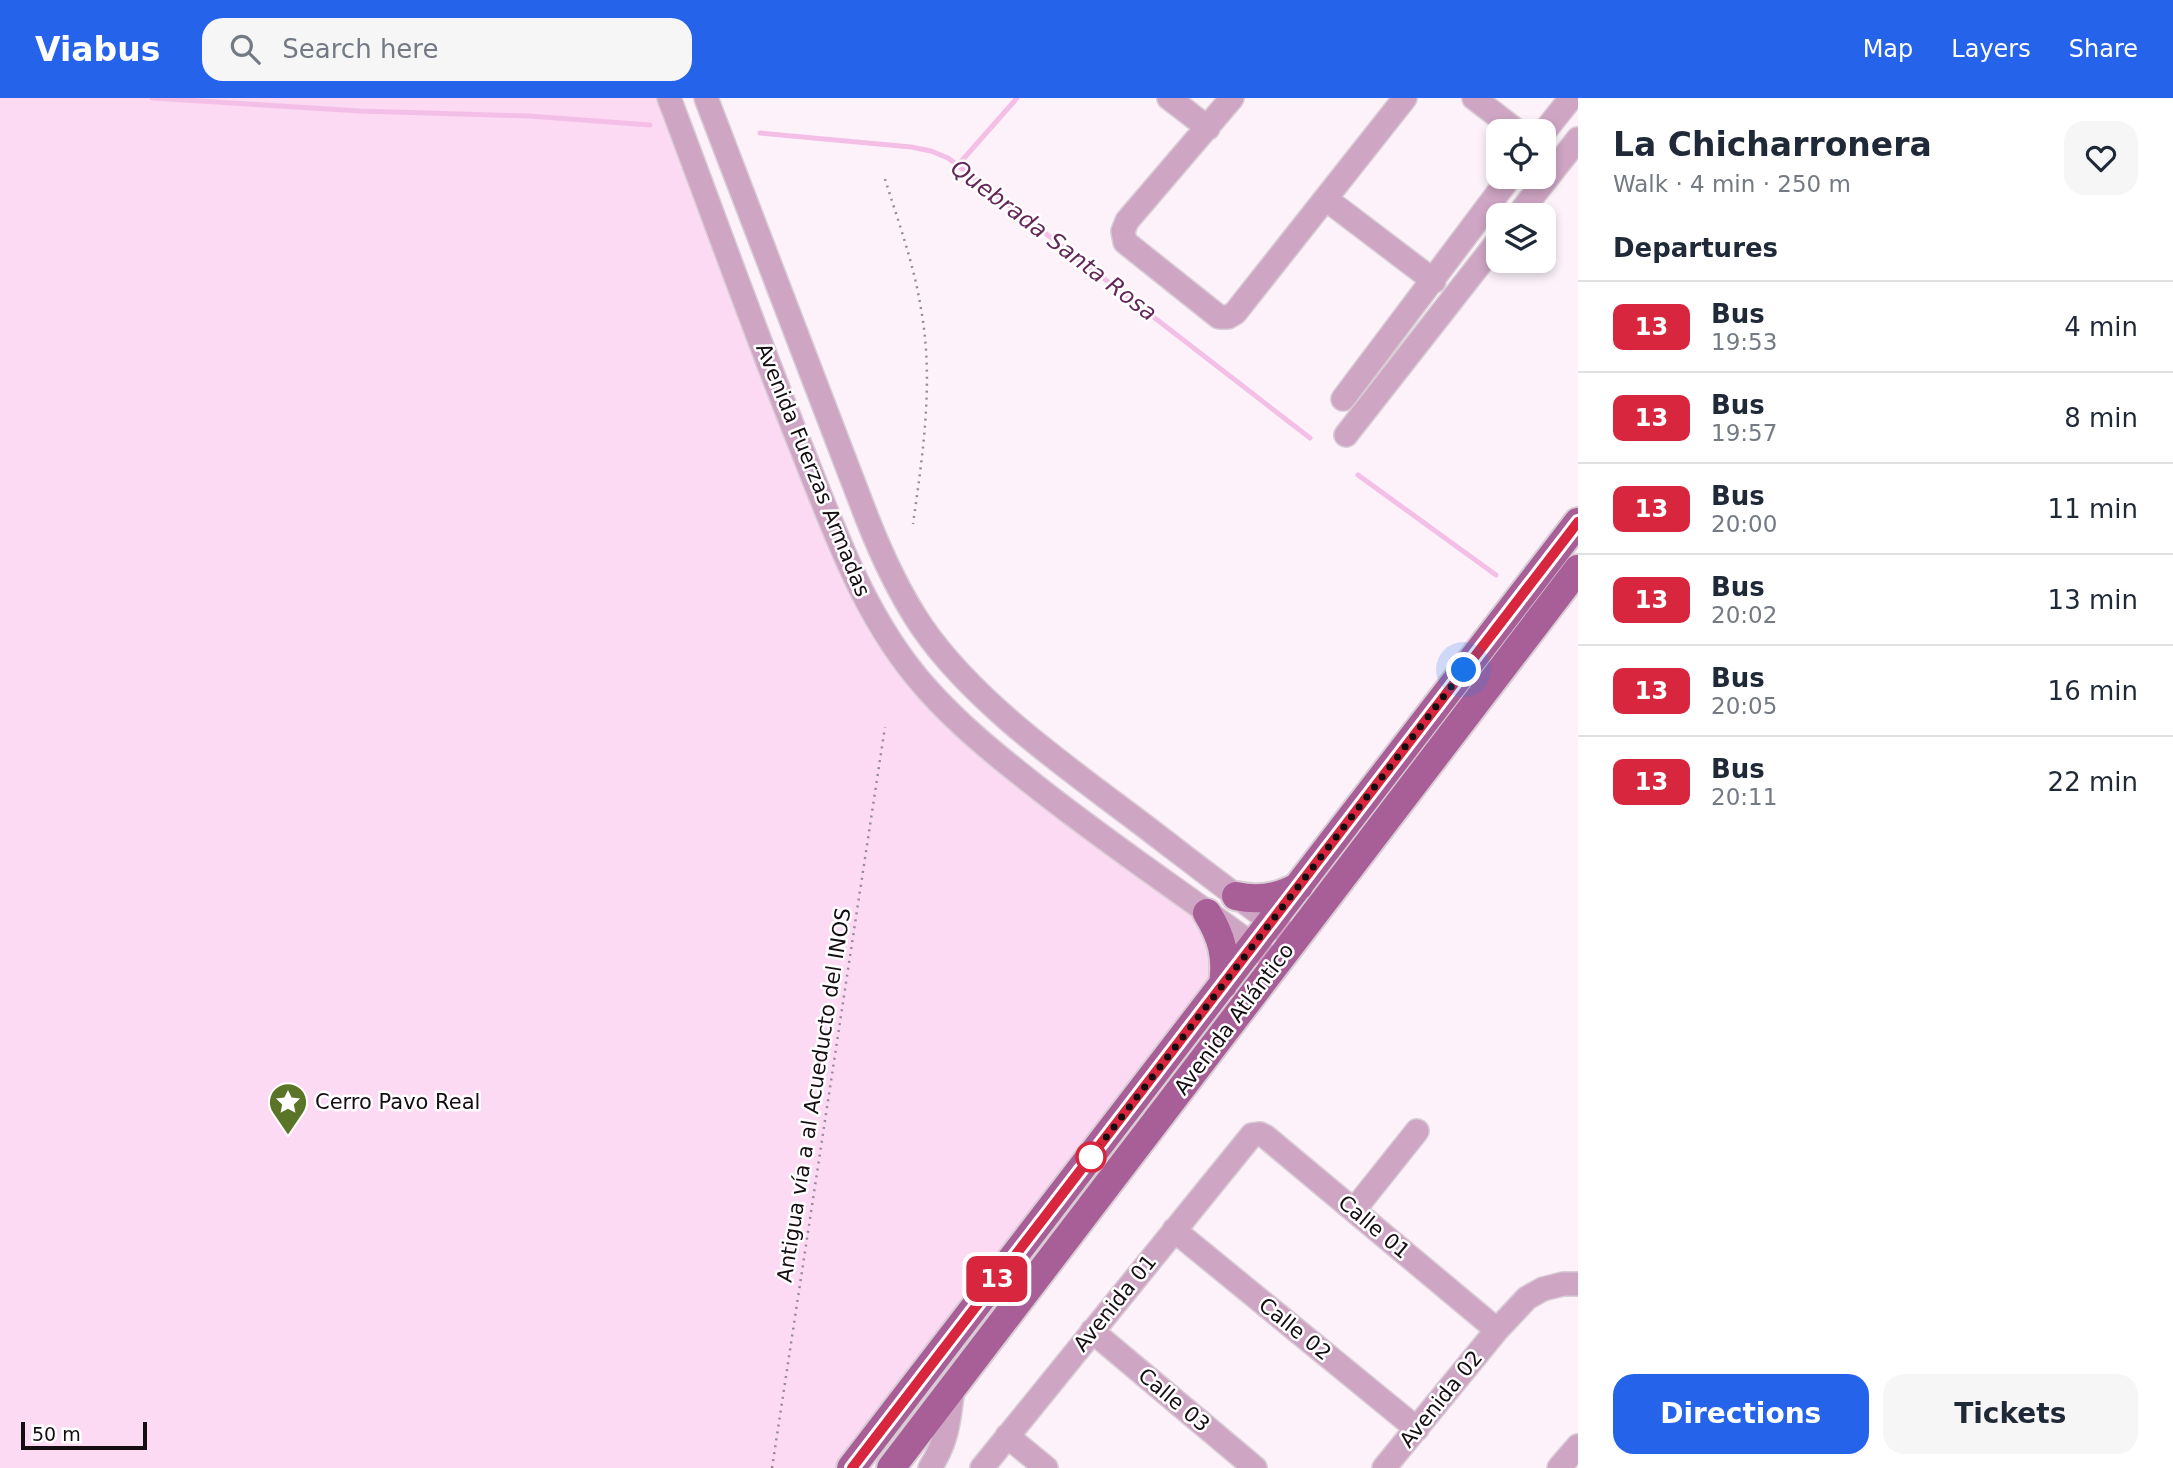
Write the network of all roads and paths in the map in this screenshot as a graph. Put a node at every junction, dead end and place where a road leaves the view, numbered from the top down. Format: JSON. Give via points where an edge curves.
{"nodes":[{"id":1,"x":669,"y":98,"type":"edge"},
{"id":2,"x":706,"y":98,"type":"edge"},
{"id":3,"x":1169,"y":98,"type":"edge"},
{"id":4,"x":1232,"y":98,"type":"edge"},
{"id":5,"x":1405,"y":98,"type":"edge"},
{"id":6,"x":1474,"y":98,"type":"edge"},
{"id":7,"x":1571,"y":98,"type":"edge"},
{"id":8,"x":1501,"y":119,"type":"edge"},
{"id":9,"x":1554,"y":119,"type":"edge"},
{"id":10,"x":1208,"y":128,"type":"junction"},
{"id":11,"x":1578,"y":139,"type":"edge"},
{"id":12,"x":1556,"y":154,"type":"edge"},
{"id":13,"x":885,"y":178,"type":"dead end"},
{"id":14,"x":1501,"y":189,"type":"edge"},
{"id":15,"x":1326,"y":199,"type":"junction"},
{"id":16,"x":1486,"y":256,"type":"edge"},
{"id":17,"x":1434,"y":281,"type":"junction"},
{"id":18,"x":1343,"y":399,"type":"dead end"},
{"id":19,"x":1346,"y":435,"type":"dead end"},
{"id":20,"x":1578,"y":522,"type":"edge"},
{"id":21,"x":913,"y":524,"type":"dead end"},
{"id":22,"x":1578,"y":569,"type":"edge"},
{"id":23,"x":885,"y":727,"type":"dead end"},
{"id":24,"x":1299,"y":886,"type":"junction"},
{"id":25,"x":1236,"y":896,"type":"junction"},
{"id":26,"x":1207,"y":913,"type":"junction"},
{"id":27,"x":1272,"y":923,"type":"junction"},
{"id":28,"x":1295,"y":939,"type":"junction"},
{"id":29,"x":1254,"y":946,"type":"junction"},
{"id":30,"x":1277,"y":963,"type":"junction"},
{"id":31,"x":1223,"y":985,"type":"junction"},
{"id":32,"x":1417,"y":1130,"type":"dead end"},
{"id":33,"x":1248,"y":1138,"type":"joint"},
{"id":34,"x":1354,"y":1210,"type":"junction"},
{"id":35,"x":1174,"y":1230,"type":"junction"},
{"id":36,"x":1578,"y":1284,"type":"edge"},
{"id":37,"x":1497,"y":1330,"type":"junction"},
{"id":38,"x":1092,"y":1331,"type":"junction"},
{"id":39,"x":953,"y":1387,"type":"junction"},
{"id":40,"x":1417,"y":1429,"type":"junction"},
{"id":41,"x":1007,"y":1436,"type":"junction"},
{"id":42,"x":1578,"y":1446,"type":"edge"},
{"id":43,"x":772,"y":1468,"type":"edge"},
{"id":44,"x":852,"y":1468,"type":"edge"},
{"id":45,"x":891,"y":1468,"type":"edge"},
{"id":46,"x":930,"y":1468,"type":"edge"},
{"id":47,"x":982,"y":1468,"type":"edge"},
{"id":48,"x":1046,"y":1468,"type":"edge"},
{"id":49,"x":1255,"y":1468,"type":"edge"},
{"id":50,"x":1384,"y":1468,"type":"edge"},
{"id":51,"x":1559,"y":1468,"type":"edge"}],
"edges":[{"from":1,"to":26,"type":"street","name":"Avenida Fuerzas Armadas","via":[[836,536],[889,640],[925,687],[985,745],[1074,817]]},
{"from":2,"to":25,"type":"street","name":"Avenida Fuerzas Armadas","via":[[867,518],[894,579],[923,628],[970,682],[1016,724]]},
{"from":3,"to":10,"type":"street"},
{"from":4,"to":10,"type":"street"},
{"from":5,"to":15,"type":"street"},
{"from":6,"to":8,"type":"street"},
{"from":7,"to":9,"type":"street"},
{"from":10,"to":15,"type":"street","via":[[1126,221],[1123,231],[1125,242],[1219,317],[1235,313]]},
{"from":11,"to":12,"type":"street"},
{"from":13,"to":21,"type":"path","via":[[909,257],[924,332],[926,415]]},
{"from":14,"to":17,"type":"street"},
{"from":15,"to":17,"type":"street"},
{"from":16,"to":19,"type":"street"},
{"from":17,"to":18,"type":"street"},
{"from":20,"to":24,"type":"main road","name":"Avenida Atlántico"},
{"from":22,"to":28,"type":"main road","name":"Avenida Atlántico"},
{"from":23,"to":43,"type":"path","name":"Antigua vía a al Acueducto del INOS"},
{"from":24,"to":25,"type":"main road","via":[[1276,897]]},
{"from":24,"to":27,"type":"main road","name":"Avenida Atlántico"},
{"from":25,"to":27,"type":"street","name":"Avenida Fuerzas Armadas"},
{"from":26,"to":29,"type":"street","name":"Avenida Fuerzas Armadas"},
{"from":26,"to":31,"type":"main road","via":[[1222,941]]},
{"from":27,"to":28,"type":"street","name":"Avenida Fuerzas Armadas"},
{"from":27,"to":29,"type":"main road","name":"Avenida Atlántico"},
{"from":28,"to":30,"type":"main road","name":"Avenida Atlántico"},
{"from":29,"to":30,"type":"street","name":"Avenida Fuerzas Armadas"},
{"from":29,"to":31,"type":"main road","name":"Avenida Atlántico"},
{"from":30,"to":39,"type":"main road","name":"Avenida Atlántico"},
{"from":31,"to":44,"type":"main road","name":"Avenida Atlántico"},
{"from":32,"to":34,"type":"street"},
{"from":33,"to":34,"type":"street","name":"Calle 01","via":[[1256,1134],[1266,1137]]},
{"from":33,"to":35,"type":"street","name":"Avenida 01"},
{"from":34,"to":37,"type":"street","name":"Calle 01"},
{"from":35,"to":38,"type":"street","name":"Avenida 01"},
{"from":35,"to":40,"type":"street","name":"Calle 02"},
{"from":36,"to":37,"type":"street","name":"Avenida 02","via":[[1543,1289],[1527,1298]]},
{"from":37,"to":40,"type":"street","name":"Avenida 02"},
{"from":38,"to":41,"type":"street","name":"Avenida 01"},
{"from":38,"to":49,"type":"street","name":"Calle 03"},
{"from":39,"to":45,"type":"main road","name":"Avenida Atlántico"},
{"from":39,"to":46,"type":"street","via":[[947,1433]]},
{"from":40,"to":50,"type":"street","name":"Avenida 02"},
{"from":41,"to":47,"type":"street","name":"Avenida 01"},
{"from":41,"to":48,"type":"street"},
{"from":42,"to":51,"type":"street"}]}
